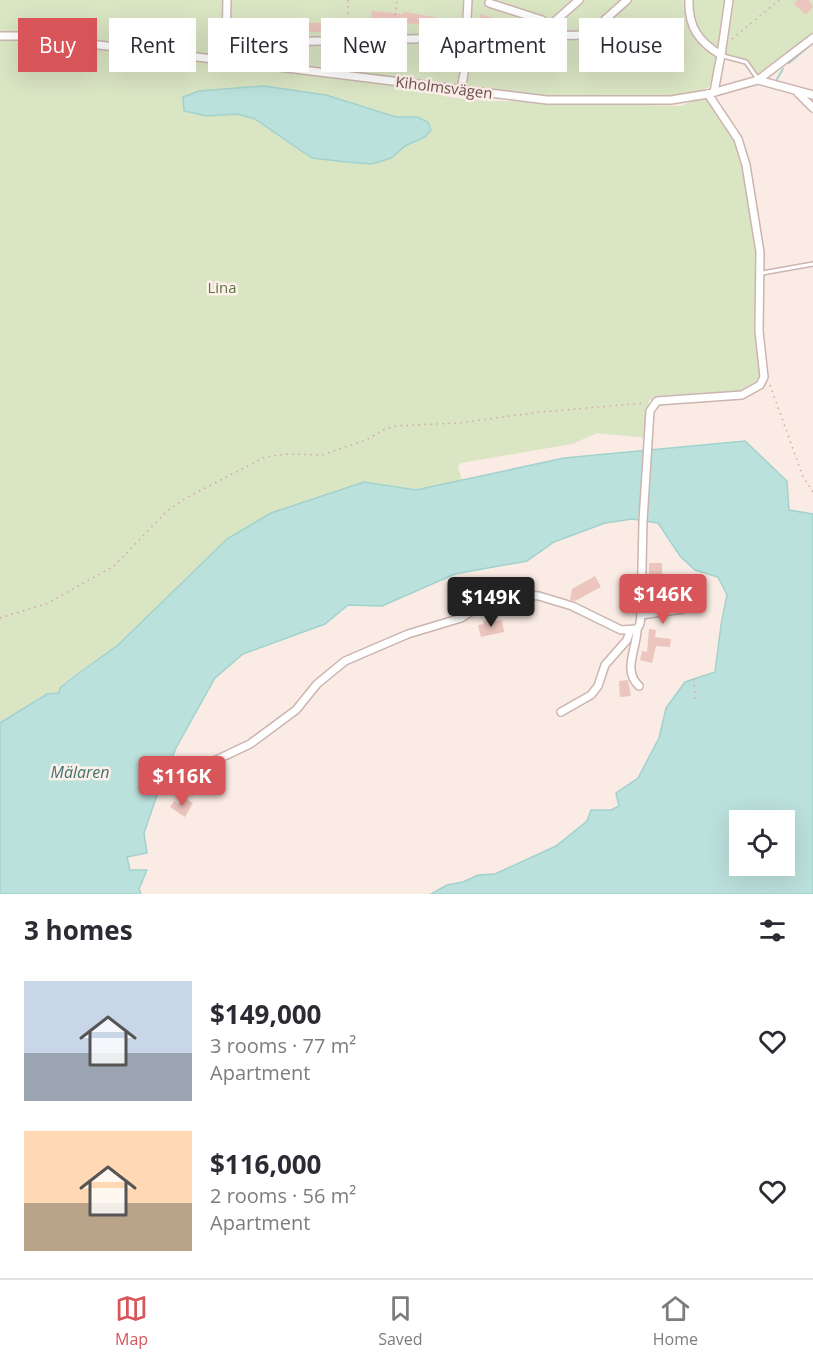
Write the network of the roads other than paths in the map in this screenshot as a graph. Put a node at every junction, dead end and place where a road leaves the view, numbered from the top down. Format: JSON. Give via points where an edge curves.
{"nodes":[{"id":1,"x":227,"y":0,"type":"edge"},
{"id":2,"x":468,"y":0,"type":"edge"},
{"id":3,"x":579,"y":0,"type":"edge"},
{"id":4,"x":627,"y":0,"type":"edge"},
{"id":5,"x":688,"y":0,"type":"edge"},
{"id":6,"x":729,"y":0,"type":"edge"},
{"id":7,"x":489,"y":3,"type":"dead end"},
{"id":8,"x":227,"y":18,"type":"edge"},
{"id":9,"x":468,"y":18,"type":"edge"},
{"id":10,"x":536,"y":18,"type":"edge"},
{"id":11,"x":558,"y":18,"type":"edge"},
{"id":12,"x":607,"y":18,"type":"edge"},
{"id":13,"x":0,"y":36,"type":"edge"},
{"id":14,"x":813,"y":38,"type":"edge"},
{"id":15,"x":419,"y":39,"type":"edge"},
{"id":16,"x":309,"y":42,"type":"edge"},
{"id":17,"x":721,"y":55,"type":"junction"},
{"id":18,"x":208,"y":58,"type":"edge"},
{"id":19,"x":309,"y":71,"type":"edge"},
{"id":20,"x":463,"y":72,"type":"edge"},
{"id":21,"x":758,"y":80,"type":"junction"},
{"id":22,"x":461,"y":91,"type":"junction"},
{"id":23,"x":711,"y":93,"type":"junction"},
{"id":24,"x":798,"y":93,"type":"junction"},
{"id":25,"x":813,"y":95,"type":"edge"},
{"id":26,"x":813,"y":108,"type":"edge"},
{"id":27,"x":813,"y":264,"type":"edge"},
{"id":28,"x":760,"y":273,"type":"junction"},
{"id":29,"x":683,"y":609,"type":"dead end"},
{"id":30,"x":641,"y":615,"type":"junction"},
{"id":31,"x":633,"y":630,"type":"junction"},
{"id":32,"x":639,"y":686,"type":"dead end"},
{"id":33,"x":561,"y":712,"type":"dead end"},
{"id":34,"x":196,"y":775,"type":"dead end"}],
"edges":[{"from":1,"to":8,"type":"street"},
{"from":2,"to":9,"type":"street"},
{"from":3,"to":11,"type":"street"},
{"from":4,"to":12,"type":"street"},
{"from":5,"to":17,"type":"street","via":[[693,29],[700,40]]},
{"from":6,"to":17,"type":"street"},
{"from":7,"to":10,"type":"street"},
{"from":13,"to":18,"type":"street","name":"Kiholmsvägen"},
{"from":14,"to":21,"type":"street"},
{"from":15,"to":16,"type":"street"},
{"from":17,"to":21,"type":"lane","via":[[746,63]]},
{"from":17,"to":23,"type":"street"},
{"from":19,"to":22,"type":"street","name":"Kiholmsvägen"},
{"from":20,"to":22,"type":"street"},
{"from":21,"to":23,"type":"street","name":"Kiholmsvägen"},
{"from":21,"to":24,"type":"street"},
{"from":22,"to":23,"type":"street","name":"Kiholmsvägen","via":[[558,100],[671,100]]},
{"from":23,"to":28,"type":"street","via":[[743,151]]},
{"from":24,"to":25,"type":"street"},
{"from":24,"to":26,"type":"street"},
{"from":27,"to":28,"type":"lane"},
{"from":28,"to":30,"type":"street","via":[[759,331],[764,377],[760,385],[742,395],[657,401],[650,411]]},
{"from":29,"to":30,"type":"street"},
{"from":30,"to":31,"type":"street","via":[[640,624]]},
{"from":31,"to":32,"type":"street","via":[[637,641],[630,663],[633,680]]},
{"from":31,"to":33,"type":"street","via":[[606,665],[591,695]]},
{"from":31,"to":34,"type":"street","via":[[621,630],[572,606],[539,596],[508,594],[492,598],[461,618],[429,626],[345,661],[317,684],[296,710],[250,744],[212,762]]}]}
